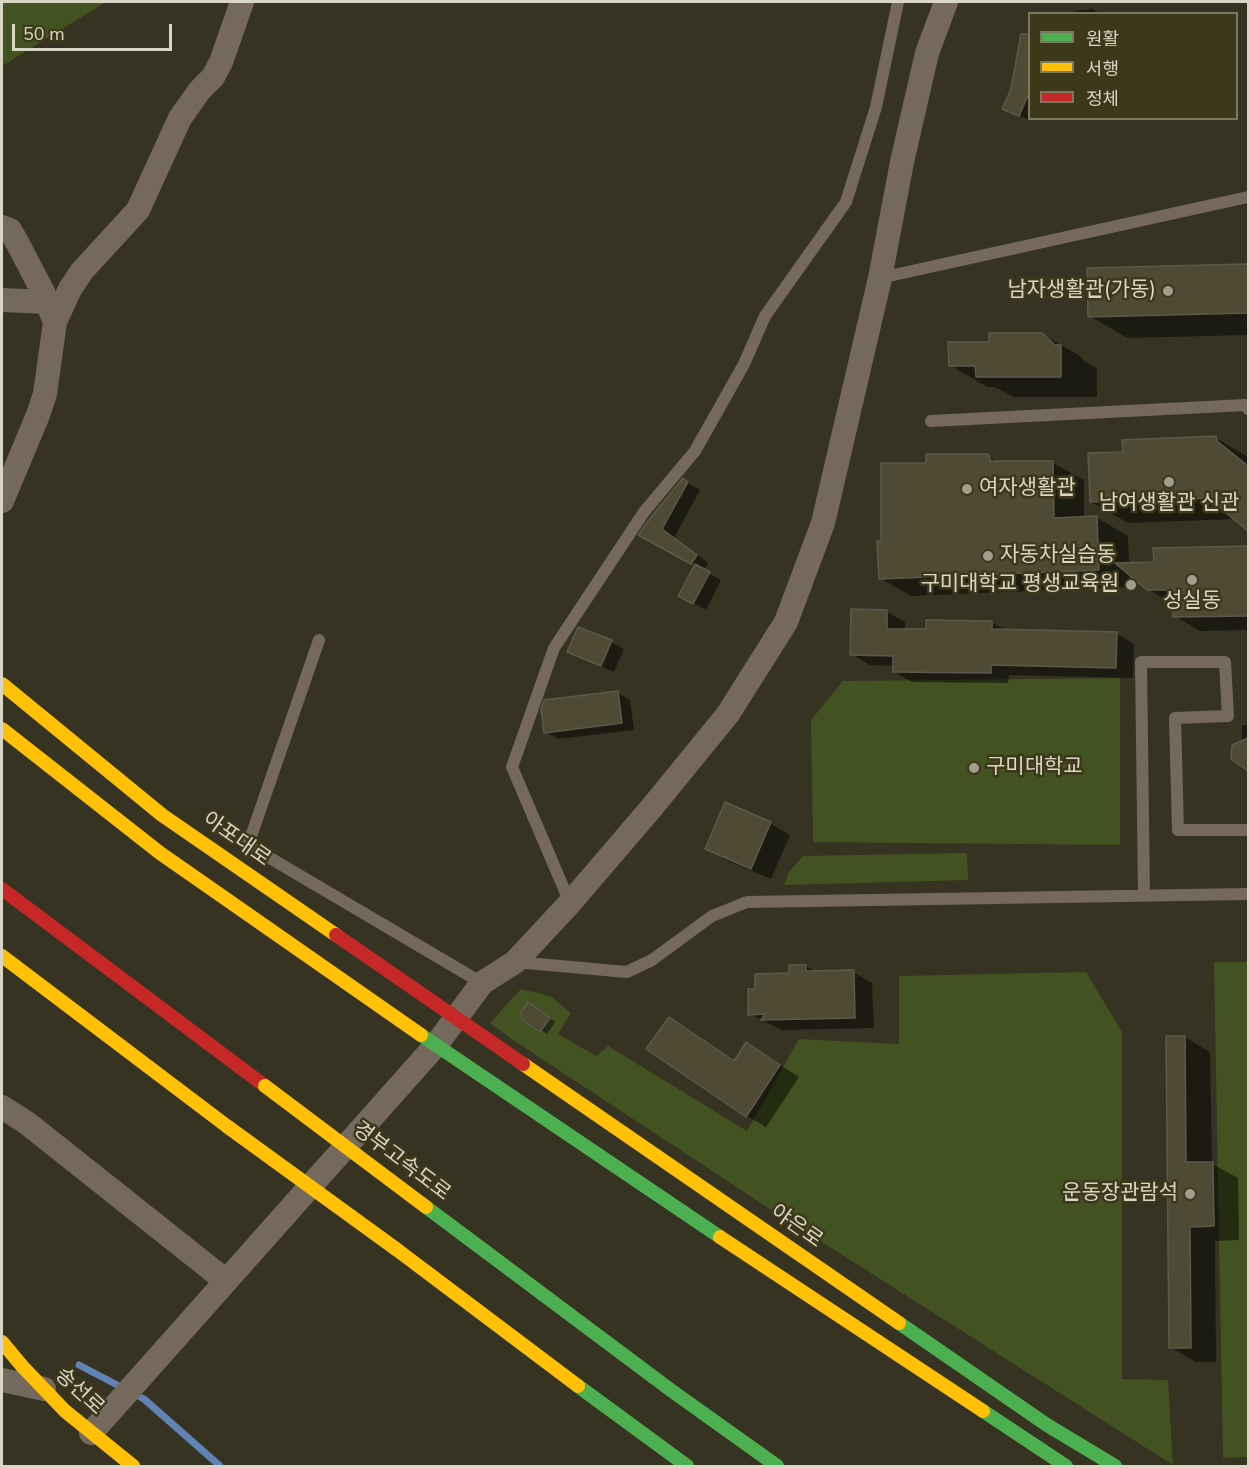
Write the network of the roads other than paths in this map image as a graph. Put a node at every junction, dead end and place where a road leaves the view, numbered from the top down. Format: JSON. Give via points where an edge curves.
{"nodes":[{"id":1,"x":242,"y":2,"type":"edge"},
{"id":2,"x":898,"y":2,"type":"edge"},
{"id":3,"x":946,"y":2,"type":"edge"},
{"id":4,"x":1248,"y":197,"type":"edge"},
{"id":5,"x":2,"y":227,"type":"edge"},
{"id":6,"x":880,"y":278,"type":"junction"},
{"id":7,"x":2,"y":300,"type":"edge"},
{"id":8,"x":51,"y":312,"type":"junction"},
{"id":9,"x":1248,"y":408,"type":"edge"},
{"id":10,"x":931,"y":421,"type":"dead end"},
{"id":11,"x":2,"y":501,"type":"edge"},
{"id":12,"x":319,"y":640,"type":"dead end"},
{"id":13,"x":2,"y":684,"type":"edge"},
{"id":14,"x":2,"y":729,"type":"edge"},
{"id":15,"x":1248,"y":830,"type":"edge"},
{"id":16,"x":2,"y":889,"type":"edge"},
{"id":17,"x":1248,"y":894,"type":"edge"},
{"id":18,"x":1144,"y":896,"type":"junction"},
{"id":19,"x":570,"y":903,"type":"junction"},
{"id":20,"x":2,"y":956,"type":"edge"},
{"id":21,"x":515,"y":962,"type":"junction"},
{"id":22,"x":482,"y":983,"type":"junction"},
{"id":23,"x":456,"y":1019,"type":"junction"},
{"id":24,"x":436,"y":1045,"type":"junction"},
{"id":25,"x":2,"y":1107,"type":"edge"},
{"id":26,"x":226,"y":1281,"type":"junction"},
{"id":27,"x":2,"y":1342,"type":"edge"},
{"id":28,"x":2,"y":1380,"type":"edge"},
{"id":29,"x":44,"y":1389,"type":"junction"},
{"id":30,"x":91,"y":1433,"type":"junction"},
{"id":31,"x":133,"y":1467,"type":"edge"},
{"id":32,"x":687,"y":1467,"type":"edge"},
{"id":33,"x":777,"y":1467,"type":"edge"},
{"id":34,"x":1066,"y":1467,"type":"edge"},
{"id":35,"x":1115,"y":1467,"type":"edge"}],
"edges":[{"from":1,"to":8,"type":"street","via":[[221,62],[180,118],[138,210],[82,271]]},
{"from":2,"to":19,"type":"lane","via":[[876,107],[846,202],[765,316],[744,364],[695,451],[644,512],[554,648],[512,767]]},
{"from":3,"to":6,"type":"street","via":[[927,53]]},
{"from":4,"to":6,"type":"lane"},
{"from":5,"to":8,"type":"street","via":[[10,230],[17,242]]},
{"from":6,"to":19,"type":"street","via":[[823,524],[786,622],[728,714]]},
{"from":7,"to":8,"type":"street"},
{"from":8,"to":11,"type":"street","via":[[45,394]]},
{"from":9,"to":10,"type":"lane","via":[[1245,405]]},
{"from":12,"to":22,"type":"lane","via":[[248,845]]},
{"from":13,"to":23,"type":"main road","name":"아포대로","via":[[162,815]]},
{"from":14,"to":24,"type":"main road","via":[[160,853]]},
{"from":15,"to":18,"type":"lane","via":[[1178,830],[1175,718],[1228,716],[1225,662],[1141,662]]},
{"from":16,"to":33,"type":"main road","name":"경부고속도로","bridge":true},
{"from":17,"to":18,"type":"lane"},
{"from":18,"to":21,"type":"lane","via":[[747,902],[712,916],[652,960],[627,972]]},
{"from":19,"to":21,"type":"street"},
{"from":20,"to":32,"type":"main road","bridge":true},
{"from":21,"to":22,"type":"street"},
{"from":22,"to":23,"type":"street"},
{"from":23,"to":24,"type":"street"},
{"from":23,"to":35,"type":"main road","name":"야은로","via":[[1047,1425]]},
{"from":24,"to":26,"type":"street"},
{"from":24,"to":34,"type":"main road"},
{"from":25,"to":26,"type":"street"},
{"from":26,"to":30,"type":"street"},
{"from":27,"to":29,"type":"main road","name":"송선로"},
{"from":28,"to":29,"type":"street"},
{"from":29,"to":30,"type":"main road","name":"송선로"},
{"from":30,"to":31,"type":"main road","name":"송선로"}]}
